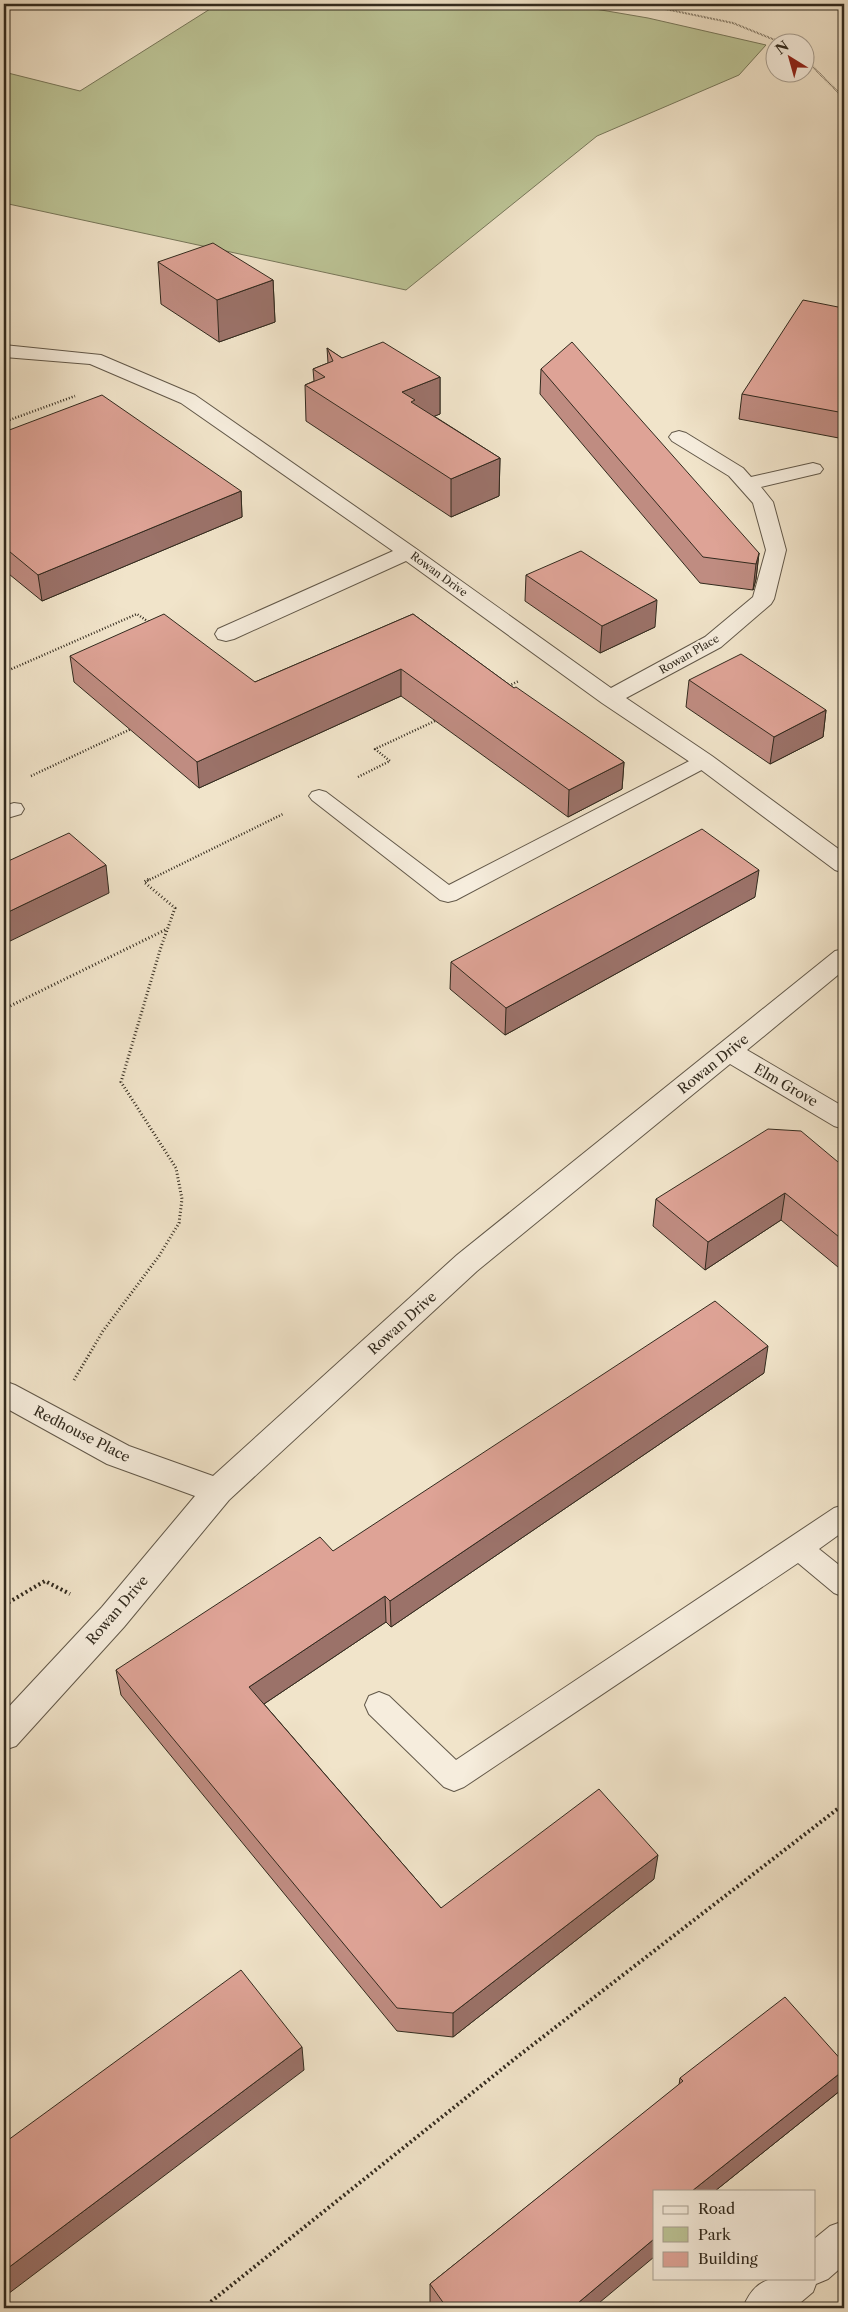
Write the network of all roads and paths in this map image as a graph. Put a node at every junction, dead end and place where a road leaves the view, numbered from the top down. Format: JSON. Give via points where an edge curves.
{"nodes":[{"id":1,"x":641,"y":4,"type":"edge"},
{"id":2,"x":766,"y":35,"type":"edge"},
{"id":3,"x":816,"y":70,"type":"edge"},
{"id":4,"x":844,"y":102,"type":"edge"},
{"id":5,"x":4,"y":351,"type":"edge"},
{"id":6,"x":132,"y":375,"type":"junction"},
{"id":7,"x":4,"y":422,"type":"edge"},
{"id":8,"x":679,"y":437,"type":"dead end"},
{"id":9,"x":813,"y":469,"type":"dead end"},
{"id":10,"x":747,"y":484,"type":"junction"},
{"id":11,"x":408,"y":552,"type":"junction"},
{"id":12,"x":153,"y":624,"type":"edge"},
{"id":13,"x":226,"y":634,"type":"dead end"},
{"id":14,"x":560,"y":662,"type":"junction"},
{"id":15,"x":4,"y":668,"type":"edge"},
{"id":16,"x":498,"y":691,"type":"edge"},
{"id":17,"x":610,"y":698,"type":"junction"},
{"id":18,"x":446,"y":716,"type":"edge"},
{"id":19,"x":137,"y":726,"type":"edge"},
{"id":20,"x":704,"y":761,"type":"junction"},
{"id":21,"x":30,"y":776,"type":"dead end"},
{"id":22,"x":319,"y":796,"type":"junction"},
{"id":23,"x":844,"y":865,"type":"edge"},
{"id":24,"x":168,"y":929,"type":"junction"},
{"id":25,"x":844,"y":957,"type":"edge"},
{"id":26,"x":4,"y":1009,"type":"edge"},
{"id":27,"x":728,"y":1051,"type":"junction"},
{"id":28,"x":844,"y":1119,"type":"edge"},
{"id":29,"x":4,"y":1394,"type":"edge"},
{"id":30,"x":51,"y":1420,"type":"junction"},
{"id":31,"x":218,"y":1491,"type":"junction"},
{"id":32,"x":844,"y":1516,"type":"edge"},
{"id":33,"x":799,"y":1548,"type":"junction"},
{"id":34,"x":844,"y":1585,"type":"edge"},
{"id":35,"x":4,"y":1606,"type":"edge"},
{"id":36,"x":113,"y":1617,"type":"junction"},
{"id":37,"x":379,"y":1705,"type":"dead end"},
{"id":38,"x":4,"y":1735,"type":"edge"},
{"id":39,"x":844,"y":1804,"type":"edge"},
{"id":40,"x":844,"y":2240,"type":"edge"},
{"id":41,"x":816,"y":2263,"type":"edge"},
{"id":42,"x":797,"y":2280,"type":"edge"},
{"id":43,"x":203,"y":2308,"type":"edge"},
{"id":44,"x":763,"y":2308,"type":"edge"}],
"edges":[{"from":1,"to":2,"type":"path"},
{"from":3,"to":4,"type":"path"},
{"from":5,"to":6,"type":"street","name":"Rowan Drive","via":[[94,359]]},
{"from":6,"to":7,"type":"path"},
{"from":6,"to":11,"type":"street","name":"Rowan Drive","via":[[188,399]]},
{"from":8,"to":10,"type":"street","name":"Rowan Place","via":[[736,472]]},
{"from":9,"to":10,"type":"street"},
{"from":10,"to":17,"type":"street","name":"Rowan Place","via":[[763,502],[776,550],[763,599],[713,642]]},
{"from":11,"to":13,"type":"street"},
{"from":11,"to":14,"type":"street","name":"Rowan Drive"},
{"from":12,"to":15,"type":"path","via":[[137,614],[7,671]]},
{"from":14,"to":16,"type":"path"},
{"from":14,"to":17,"type":"street","name":"Rowan Drive"},
{"from":17,"to":20,"type":"street","name":"Rowan Drive"},
{"from":18,"to":22,"type":"path","via":[[375,749],[390,762]]},
{"from":19,"to":21,"type":"path"},
{"from":20,"to":22,"type":"lane","via":[[448,895]]},
{"from":20,"to":23,"type":"street","name":"Rowan Drive"},
{"from":22,"to":24,"type":"path","via":[[144,882],[175,908]]},
{"from":24,"to":26,"type":"path"},
{"from":24,"to":30,"type":"path","via":[[121,1082],[176,1168],[182,1199],[179,1223],[159,1256],[103,1331]]},
{"from":25,"to":27,"type":"street","name":"Rowan Drive"},
{"from":27,"to":28,"type":"street","name":"Elm Grove"},
{"from":27,"to":31,"type":"street","name":"Rowan Drive","via":[[467,1263]]},
{"from":29,"to":30,"type":"street","name":"Redhouse Place"},
{"from":30,"to":31,"type":"street","name":"Redhouse Place","via":[[118,1455]]},
{"from":31,"to":36,"type":"street","name":"Rowan Drive"},
{"from":32,"to":33,"type":"lane"},
{"from":33,"to":34,"type":"lane"},
{"from":33,"to":37,"type":"lane","via":[[454,1778]]},
{"from":35,"to":36,"type":"path","via":[[45,1581]]},
{"from":36,"to":38,"type":"street","name":"Rowan Drive"},
{"from":39,"to":43,"type":"path","via":[[517,2057]]},
{"from":40,"to":41,"type":"street"},
{"from":42,"to":44,"type":"street"}]}
